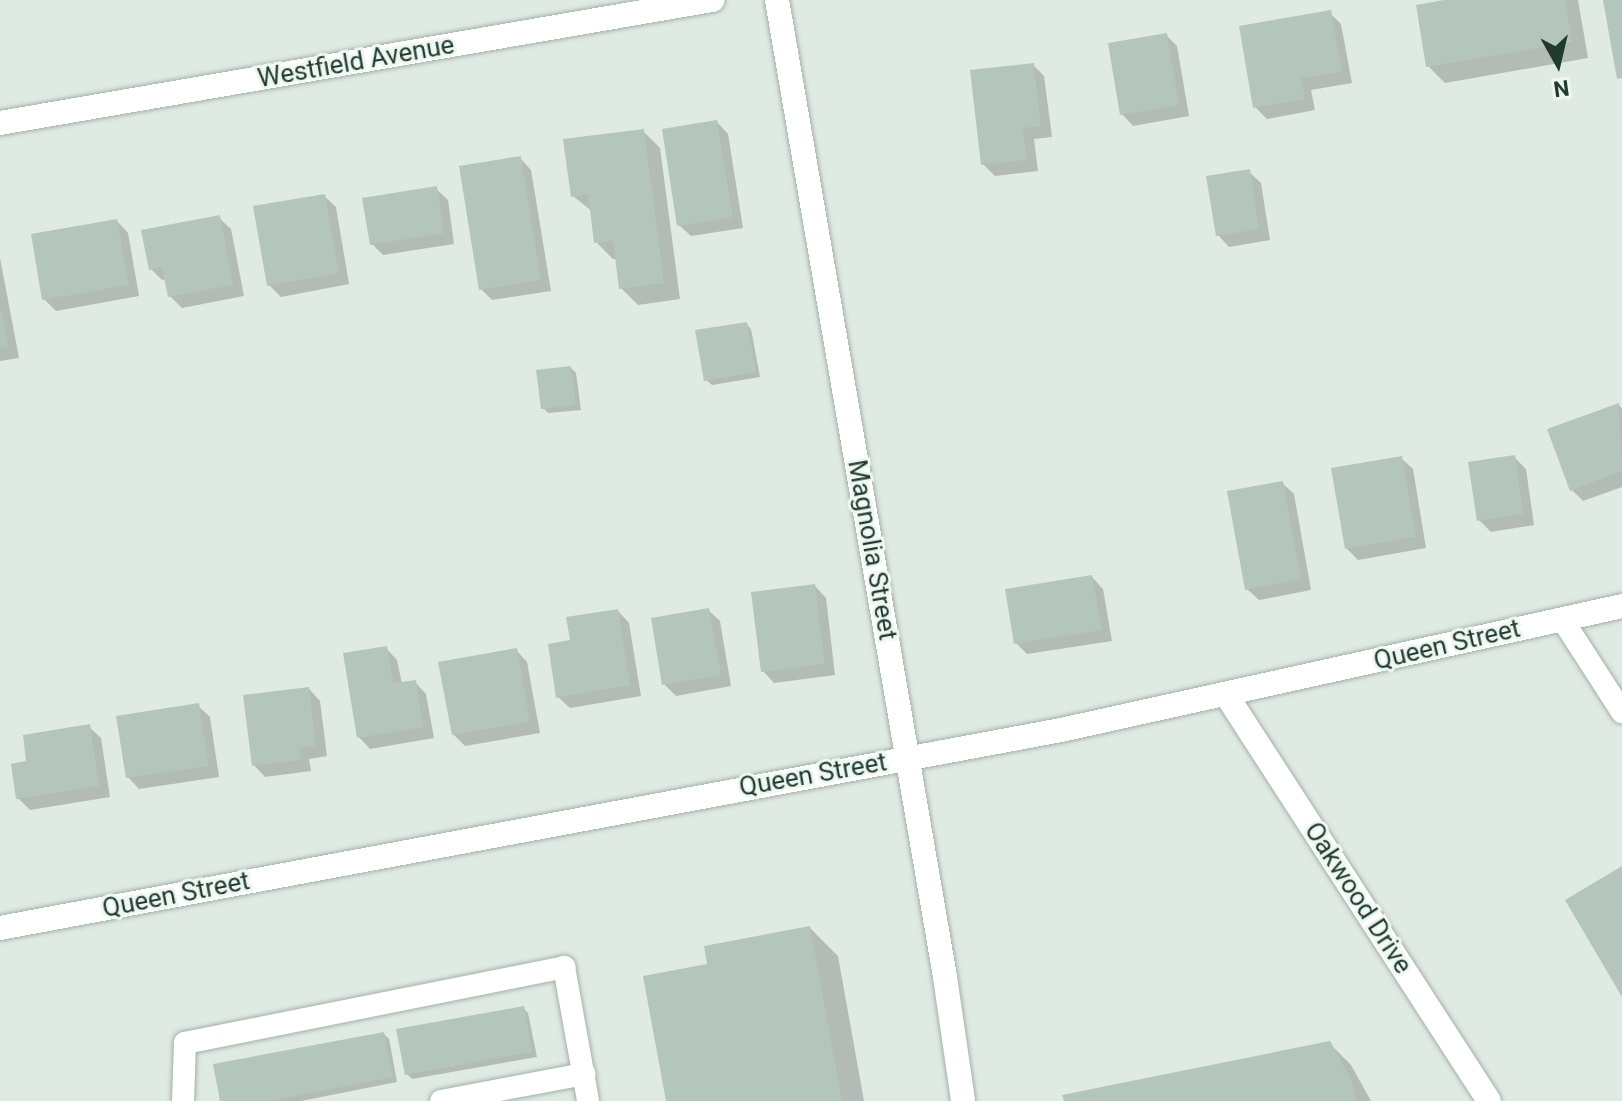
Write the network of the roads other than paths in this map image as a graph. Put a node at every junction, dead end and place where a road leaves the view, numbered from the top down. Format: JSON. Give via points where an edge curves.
{"nodes":[{"id":1,"x":712,"y":0,"type":"edge"},
{"id":2,"x":777,"y":0,"type":"edge"},
{"id":3,"x":0,"y":123,"type":"edge"},
{"id":4,"x":1622,"y":606,"type":"edge"},
{"id":5,"x":1562,"y":619,"type":"junction"},
{"id":6,"x":1227,"y":696,"type":"junction"},
{"id":7,"x":1622,"y":712,"type":"edge"},
{"id":8,"x":908,"y":758,"type":"junction"},
{"id":9,"x":0,"y":928,"type":"edge"},
{"id":10,"x":584,"y":1074,"type":"junction"},
{"id":11,"x":183,"y":1101,"type":"edge"},
{"id":12,"x":441,"y":1101,"type":"edge"},
{"id":13,"x":588,"y":1101,"type":"edge"},
{"id":14,"x":963,"y":1101,"type":"edge"},
{"id":15,"x":1489,"y":1101,"type":"edge"}],
"edges":[{"from":1,"to":3,"type":"street","name":"Westfield Avenue"},
{"from":2,"to":8,"type":"street","name":"Magnolia Street"},
{"from":4,"to":5,"type":"street","name":"Queen Street"},
{"from":5,"to":6,"type":"street","name":"Queen Street"},
{"from":5,"to":7,"type":"lane"},
{"from":6,"to":8,"type":"street","name":"Queen Street"},
{"from":6,"to":15,"type":"street","name":"Oakwood Drive"},
{"from":8,"to":9,"type":"street","name":"Queen Street"},
{"from":8,"to":14,"type":"street","name":"Magnolia Street"},
{"from":10,"to":11,"type":"lane","via":[[564,967],[185,1043]]},
{"from":10,"to":12,"type":"lane"},
{"from":10,"to":13,"type":"lane"}]}
